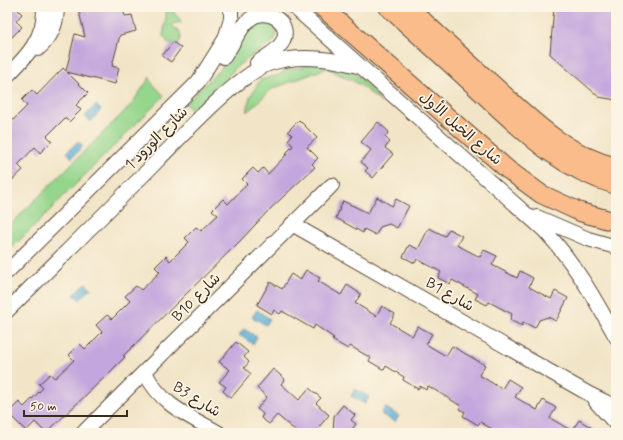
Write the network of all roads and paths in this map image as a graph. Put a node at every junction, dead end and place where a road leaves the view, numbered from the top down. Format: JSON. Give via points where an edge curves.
{"nodes":[{"id":1,"x":44,"y":7,"type":"edge"},
{"id":2,"x":57,"y":7,"type":"edge"},
{"id":3,"x":231,"y":7,"type":"edge"},
{"id":4,"x":294,"y":7,"type":"edge"},
{"id":5,"x":322,"y":7,"type":"edge"},
{"id":6,"x":340,"y":7,"type":"edge"},
{"id":7,"x":388,"y":7,"type":"edge"},
{"id":8,"x":408,"y":7,"type":"edge"},
{"id":9,"x":361,"y":41,"type":"junction"},
{"id":10,"x":26,"y":57,"type":"junction"},
{"id":11,"x":362,"y":68,"type":"junction"},
{"id":12,"x":7,"y":76,"type":"edge"},
{"id":13,"x":198,"y":82,"type":"junction"},
{"id":14,"x":210,"y":108,"type":"junction"},
{"id":15,"x":616,"y":167,"type":"edge"},
{"id":16,"x":332,"y":185,"type":"dead end"},
{"id":17,"x":616,"y":185,"type":"edge"},
{"id":18,"x":524,"y":211,"type":"junction"},
{"id":19,"x":616,"y":222,"type":"edge"},
{"id":20,"x":292,"y":224,"type":"junction"},
{"id":21,"x":616,"y":247,"type":"edge"},
{"id":22,"x":7,"y":272,"type":"edge"},
{"id":23,"x":7,"y":311,"type":"edge"},
{"id":24,"x":616,"y":337,"type":"edge"},
{"id":25,"x":145,"y":372,"type":"junction"},
{"id":26,"x":590,"y":394,"type":"junction"},
{"id":27,"x":616,"y":407,"type":"edge"},
{"id":28,"x":616,"y":424,"type":"edge"},
{"id":29,"x":83,"y":433,"type":"edge"},
{"id":30,"x":219,"y":433,"type":"edge"}],
"edges":[{"from":1,"to":10,"type":"street","via":[[44,22],[40,35]]},
{"from":2,"to":10,"type":"street","via":[[52,32],[41,47]]},
{"from":3,"to":13,"type":"street","name":"شارع الورود 1","via":[[231,19],[225,39]]},
{"from":4,"to":11,"type":"street"},
{"from":5,"to":9,"type":"main road","name":"شارع الخيل الأول"},
{"from":6,"to":9,"type":"main road"},
{"from":7,"to":17,"type":"main road","via":[[533,140],[563,162],[595,179]]},
{"from":8,"to":15,"type":"main road","via":[[543,130],[570,150]]},
{"from":9,"to":19,"type":"main road","name":"شارع الخيل الأول","via":[[506,169],[541,194],[580,212]]},
{"from":10,"to":12,"type":"street"},
{"from":11,"to":14,"type":"street","name":"شارع الورود 1","via":[[338,61],[307,58],[270,63],[252,73]]},
{"from":11,"to":18,"type":"street"},
{"from":13,"to":14,"type":"street","via":[[226,54],[248,20],[263,13],[271,14],[278,19],[284,33],[283,41],[278,48],[230,83]]},
{"from":13,"to":22,"type":"street","name":"شارع الورود 1"},
{"from":14,"to":23,"type":"street","name":"شارع الورود 1"},
{"from":16,"to":20,"type":"street","name":"B10 شارع"},
{"from":18,"to":21,"type":"street","via":[[588,240]]},
{"from":18,"to":24,"type":"street","via":[[563,251]]},
{"from":20,"to":25,"type":"street","name":"B10 شارع"},
{"from":20,"to":26,"type":"street","name":"B1 شارع"},
{"from":25,"to":29,"type":"street","name":"B10 شارع"},
{"from":25,"to":30,"type":"street","name":"B3 شارع","via":[[157,394],[166,402]]},
{"from":26,"to":27,"type":"street","name":"B1 شارع"},
{"from":26,"to":28,"type":"street","name":"B1 شارع"}]}
